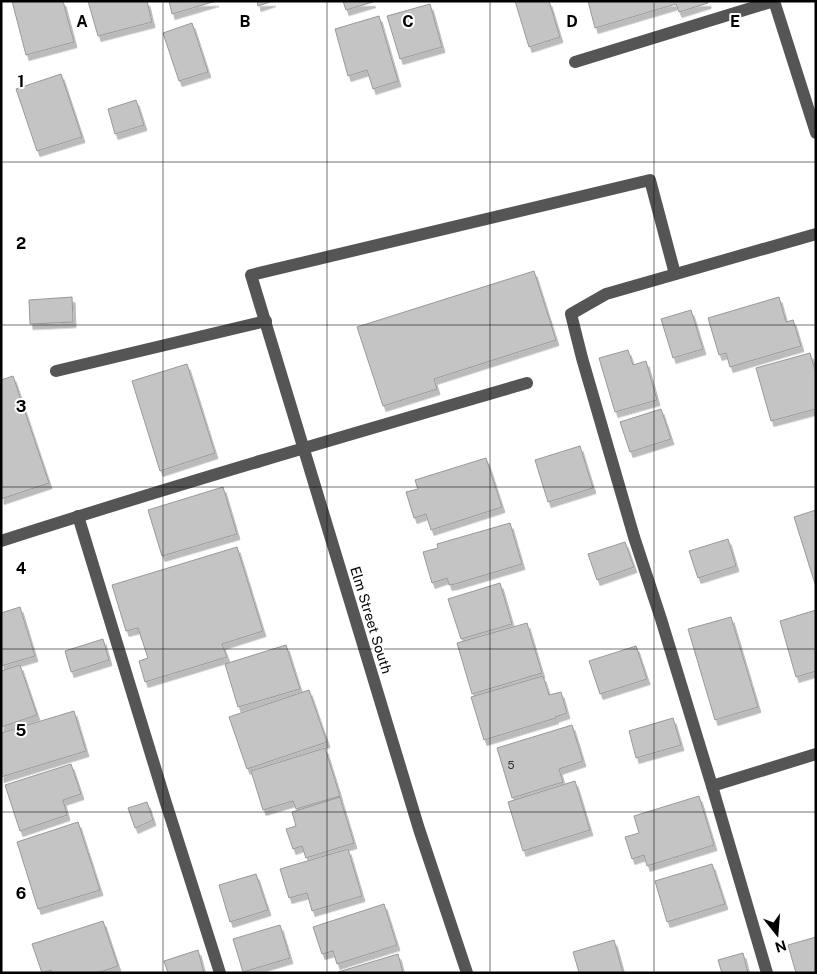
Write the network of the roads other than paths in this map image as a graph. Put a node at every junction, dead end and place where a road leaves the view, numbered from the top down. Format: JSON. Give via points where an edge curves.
{"nodes":[{"id":1,"x":774,"y":1,"type":"edge"},
{"id":2,"x":576,"y":62,"type":"dead end"},
{"id":3,"x":816,"y":133,"type":"edge"},
{"id":4,"x":816,"y":234,"type":"edge"},
{"id":5,"x":675,"y":274,"type":"junction"},
{"id":6,"x":266,"y":321,"type":"junction"},
{"id":7,"x":56,"y":371,"type":"dead end"},
{"id":8,"x":527,"y":383,"type":"dead end"},
{"id":9,"x":304,"y":447,"type":"junction"},
{"id":10,"x":78,"y":516,"type":"junction"},
{"id":11,"x":1,"y":541,"type":"edge"},
{"id":12,"x":816,"y":754,"type":"edge"},
{"id":13,"x":712,"y":786,"type":"junction"},
{"id":14,"x":220,"y":973,"type":"edge"},
{"id":15,"x":467,"y":973,"type":"edge"},
{"id":16,"x":767,"y":973,"type":"edge"}],
"edges":[{"from":1,"to":2,"type":"street"},
{"from":1,"to":3,"type":"street"},
{"from":4,"to":5,"type":"street"},
{"from":5,"to":6,"type":"street","name":"Elm Street South","via":[[650,180],[252,275]]},
{"from":5,"to":13,"type":"street","via":[[606,294],[571,314],[634,537]]},
{"from":6,"to":7,"type":"street"},
{"from":6,"to":9,"type":"street","name":"Elm Street South"},
{"from":8,"to":9,"type":"street"},
{"from":9,"to":10,"type":"street"},
{"from":9,"to":15,"type":"street","name":"Elm Street South","via":[[418,829]]},
{"from":10,"to":11,"type":"street"},
{"from":10,"to":14,"type":"street"},
{"from":12,"to":13,"type":"street"},
{"from":13,"to":16,"type":"street"}]}
